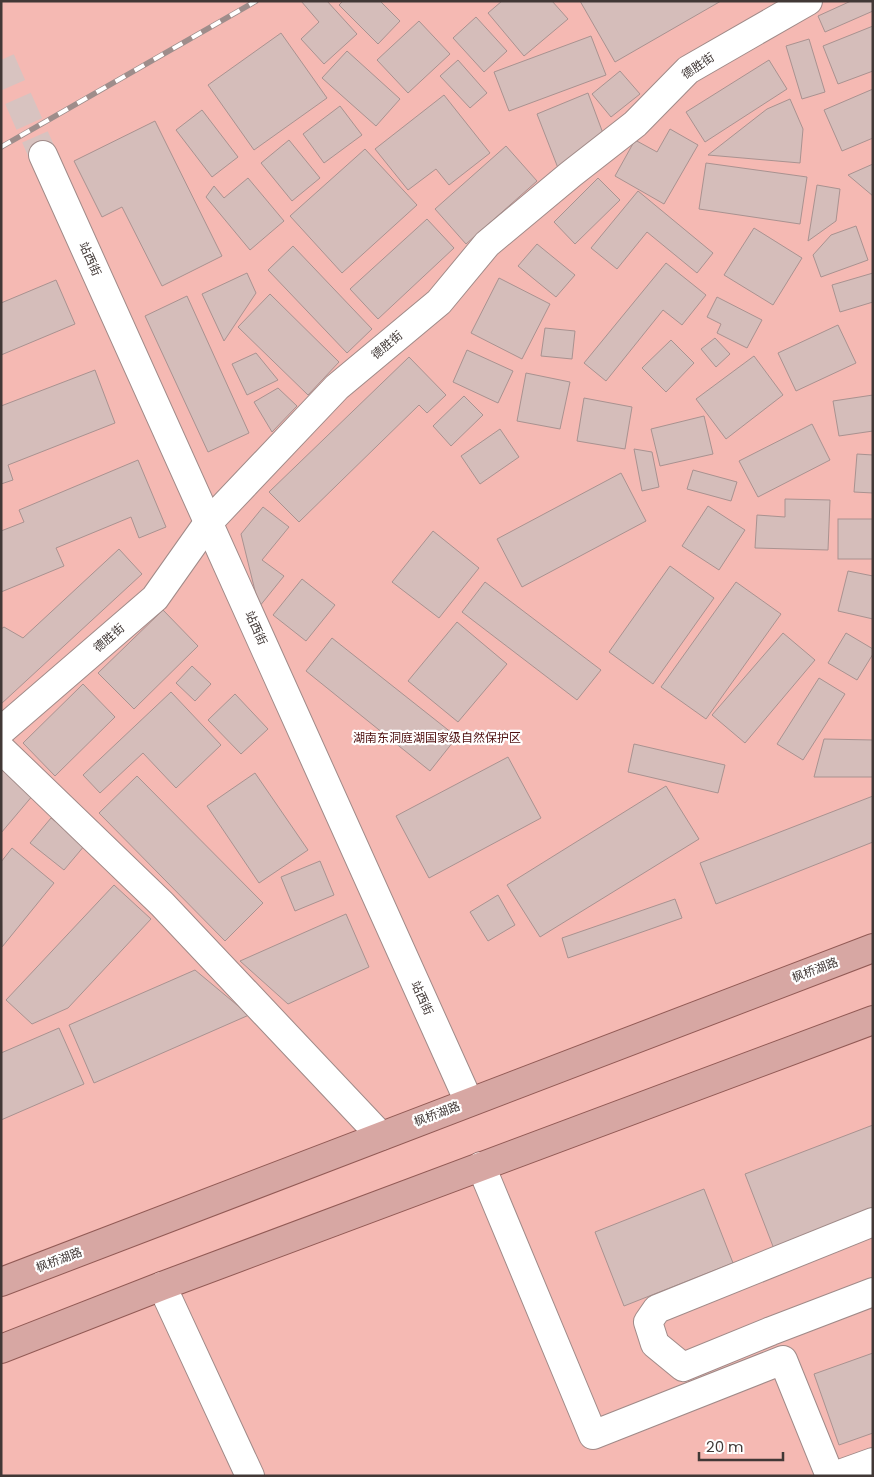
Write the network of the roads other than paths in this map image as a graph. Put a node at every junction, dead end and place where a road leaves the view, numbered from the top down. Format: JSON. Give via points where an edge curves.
{"nodes":[{"id":1,"x":808,"y":1,"type":"edge"},
{"id":2,"x":43,"y":155,"type":"tunnel mouth"},
{"id":3,"x":208,"y":523,"type":"junction"},
{"id":4,"x":1,"y":731,"type":"edge"},
{"id":5,"x":1,"y":749,"type":"edge"},
{"id":6,"x":873,"y":948,"type":"edge"},
{"id":7,"x":873,"y":1020,"type":"edge"},
{"id":8,"x":469,"y":1102,"type":"junction"},
{"id":9,"x":382,"y":1136,"type":"junction"},
{"id":10,"x":481,"y":1166,"type":"junction"},
{"id":11,"x":873,"y":1222,"type":"edge"},
{"id":12,"x":1,"y":1282,"type":"edge"},
{"id":13,"x":162,"y":1286,"type":"junction"},
{"id":14,"x":873,"y":1292,"type":"edge"},
{"id":15,"x":771,"y":1330,"type":"junction"},
{"id":16,"x":1,"y":1349,"type":"edge"},
{"id":17,"x":783,"y":1360,"type":"junction"},
{"id":18,"x":873,"y":1462,"type":"edge"},
{"id":19,"x":250,"y":1476,"type":"edge"},
{"id":20,"x":830,"y":1476,"type":"edge"},
{"id":21,"x":834,"y":1476,"type":"edge"}],
"edges":[{"from":1,"to":3,"type":"street","name":"德胜街","via":[[688,70],[635,124],[487,244],[439,302],[336,387]]},
{"from":2,"to":3,"type":"street","name":"站西街"},
{"from":3,"to":4,"type":"street","name":"德胜街","via":[[155,598]]},
{"from":3,"to":8,"type":"street","name":"站西街"},
{"from":5,"to":9,"type":"street","via":[[162,904]]},
{"from":6,"to":8,"type":"main road","name":"枫桥湖路"},
{"from":7,"to":10,"type":"main road"},
{"from":8,"to":9,"type":"main road","name":"枫桥湖路"},
{"from":9,"to":12,"type":"main road","name":"枫桥湖路"},
{"from":10,"to":13,"type":"main road"},
{"from":10,"to":17,"type":"street","via":[[593,1435]]},
{"from":11,"to":15,"type":"street","via":[[657,1309],[648,1322],[655,1344],[684,1367]]},
{"from":13,"to":16,"type":"main road"},
{"from":13,"to":19,"type":"street"},
{"from":14,"to":15,"type":"street"},
{"from":15,"to":17,"type":"street"},
{"from":17,"to":20,"type":"street"},
{"from":18,"to":21,"type":"street"}]}
